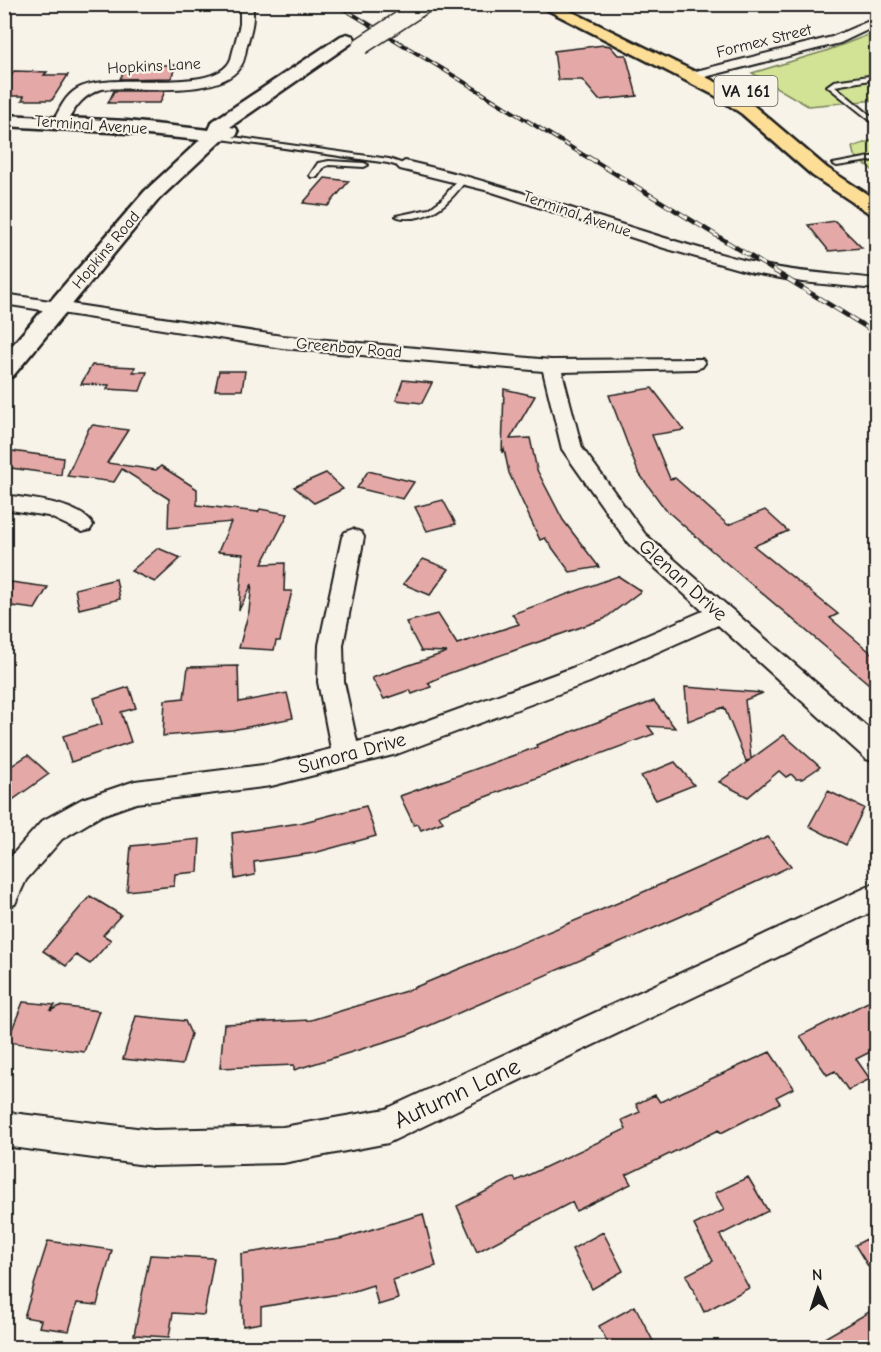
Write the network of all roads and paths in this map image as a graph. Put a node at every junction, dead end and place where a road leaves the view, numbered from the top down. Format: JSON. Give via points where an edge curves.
{"nodes":[{"id":1,"x":246,"y":4,"type":"edge"},
{"id":2,"x":404,"y":4,"type":"edge"},
{"id":3,"x":424,"y":4,"type":"edge"},
{"id":4,"x":543,"y":4,"type":"edge"},
{"id":5,"x":572,"y":4,"type":"edge"},
{"id":6,"x":876,"y":22,"type":"edge"},
{"id":7,"x":354,"y":43,"type":"junction"},
{"id":8,"x":712,"y":71,"type":"junction"},
{"id":9,"x":693,"y":76,"type":"junction"},
{"id":10,"x":876,"y":77,"type":"edge"},
{"id":11,"x":4,"y":120,"type":"edge"},
{"id":12,"x":60,"y":122,"type":"junction"},
{"id":13,"x":876,"y":123,"type":"edge"},
{"id":14,"x":215,"y":136,"type":"junction"},
{"id":15,"x":876,"y":158,"type":"edge"},
{"id":16,"x":837,"y":164,"type":"junction"},
{"id":17,"x":405,"y":166,"type":"junction"},
{"id":18,"x":314,"y":175,"type":"dead end"},
{"id":19,"x":464,"y":178,"type":"junction"},
{"id":20,"x":876,"y":189,"type":"edge"},
{"id":21,"x":876,"y":209,"type":"edge"},
{"id":22,"x":400,"y":216,"type":"dead end"},
{"id":23,"x":876,"y":285,"type":"edge"},
{"id":24,"x":4,"y":299,"type":"edge"},
{"id":25,"x":60,"y":306,"type":"junction"},
{"id":26,"x":695,"y":363,"type":"dead end"},
{"id":27,"x":551,"y":366,"type":"junction"},
{"id":28,"x":4,"y":371,"type":"edge"},
{"id":29,"x":4,"y":502,"type":"edge"},
{"id":30,"x":82,"y":525,"type":"dead end"},
{"id":31,"x":353,"y":537,"type":"dead end"},
{"id":32,"x":720,"y":614,"type":"junction"},
{"id":33,"x":876,"y":751,"type":"edge"},
{"id":34,"x":346,"y":757,"type":"junction"},
{"id":35,"x":4,"y":895,"type":"edge"},
{"id":36,"x":876,"y":896,"type":"edge"},
{"id":37,"x":4,"y":1130,"type":"edge"}],
"edges":[{"from":1,"to":12,"type":"street","name":"Hopkins Lane","via":[[249,16],[236,64],[228,72],[195,82],[115,84],[87,89],[74,98]]},
{"from":2,"to":7,"type":"main road","name":"Hopkins Road"},
{"from":3,"to":7,"type":"main road","name":"Hopkins Road","bridge":true},
{"from":4,"to":9,"type":"main road","number":"VA 161"},
{"from":5,"to":8,"type":"main road","number":"VA 161"},
{"from":6,"to":8,"type":"street","name":"Formex Street","via":[[836,40]]},
{"from":7,"to":14,"type":"main road","name":"Hopkins Road","via":[[239,129]]},
{"from":8,"to":9,"type":"street","name":"Formex Street"},
{"from":8,"to":16,"type":"main road","number":"VA 161","via":[[762,102]]},
{"from":9,"to":21,"type":"main road","number":"VA 161","via":[[747,110],[820,172]]},
{"from":10,"to":13,"type":"lane","via":[[831,86]]},
{"from":11,"to":12,"type":"main road","name":"Terminal Avenue"},
{"from":12,"to":14,"type":"main road","name":"Terminal Avenue"},
{"from":14,"to":17,"type":"lane","name":"Terminal Avenue"},
{"from":14,"to":25,"type":"main road","name":"Hopkins Road","via":[[152,195]]},
{"from":15,"to":16,"type":"lane"},
{"from":16,"to":20,"type":"main road","number":"VA 161"},
{"from":17,"to":18,"type":"lane","via":[[329,164],[321,165]]},
{"from":17,"to":19,"type":"street","name":"Terminal Avenue"},
{"from":19,"to":22,"type":"lane","via":[[440,207],[428,214]]},
{"from":19,"to":23,"type":"street","name":"Terminal Avenue","via":[[760,270]]},
{"from":24,"to":25,"type":"street","name":"Greenbay Road"},
{"from":25,"to":27,"type":"street","name":"Greenbay Road","via":[[282,342]]},
{"from":25,"to":28,"type":"main road","name":"Hopkins Road"},
{"from":26,"to":27,"type":"street","name":"Greenbay Road"},
{"from":27,"to":32,"type":"street","name":"Glenan Drive","via":[[572,449],[637,539]]},
{"from":29,"to":30,"type":"street","via":[[54,510]]},
{"from":31,"to":34,"type":"street","via":[[331,645],[331,682]]},
{"from":32,"to":33,"type":"street","name":"Glenan Drive"},
{"from":32,"to":34,"type":"street","name":"Sunora Drive","via":[[581,675],[397,743]]},
{"from":34,"to":35,"type":"street","name":"Sunora Drive","via":[[271,775],[135,792],[92,807],[52,830],[16,871]]},
{"from":36,"to":37,"type":"street","name":"Autumn Lane","via":[[388,1126],[283,1145],[153,1148]]}]}
